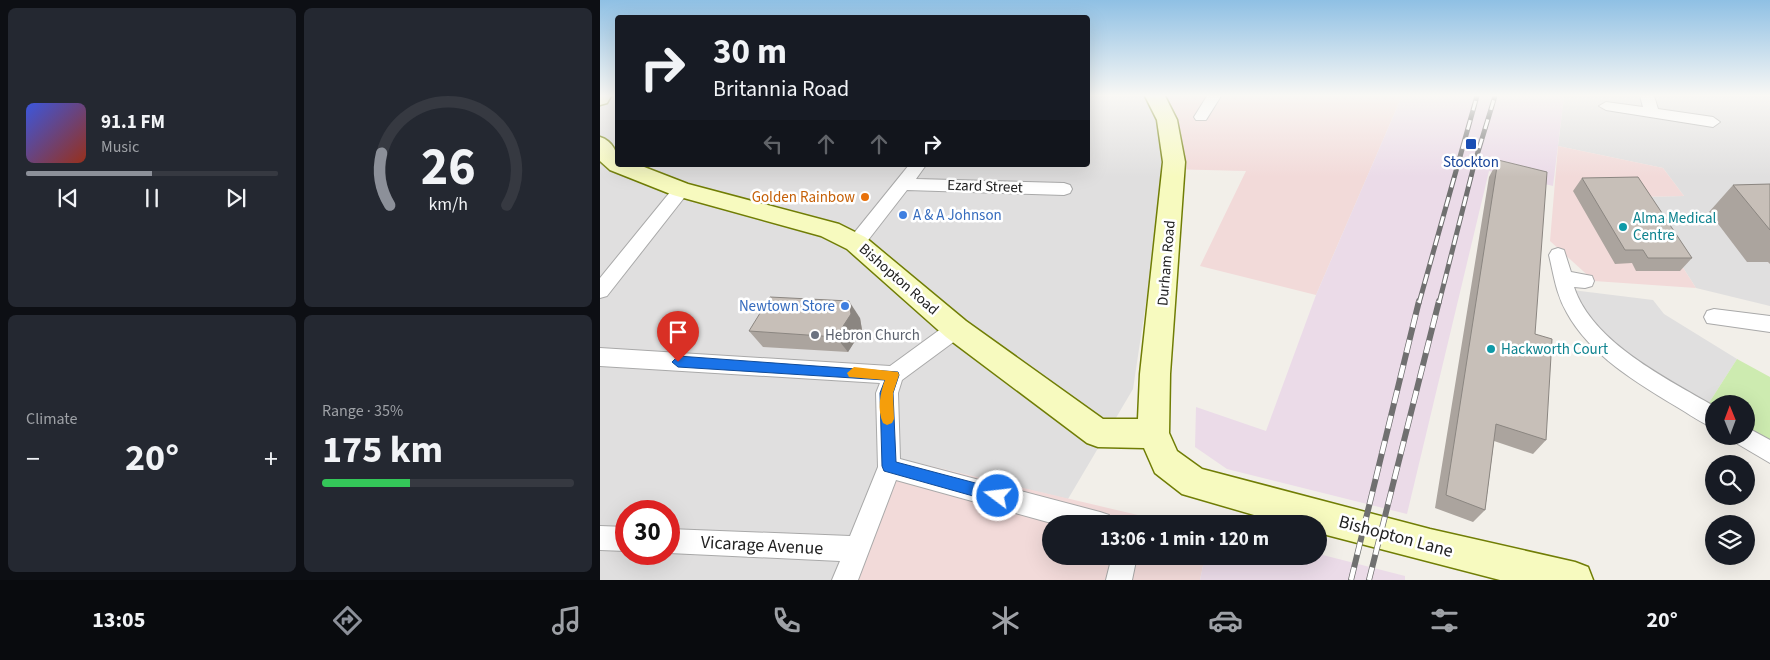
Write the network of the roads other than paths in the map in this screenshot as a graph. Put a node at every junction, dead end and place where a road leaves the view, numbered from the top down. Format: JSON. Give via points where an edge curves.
{"nodes":[{"id":1,"x":1168,"y":123,"type":"edge"},
{"id":2,"x":600,"y":144,"type":"edge"},
{"id":3,"x":615,"y":162,"type":"edge"},
{"id":4,"x":623,"y":167,"type":"edge"},
{"id":5,"x":917,"y":167,"type":"edge"},
{"id":6,"x":905,"y":184,"type":"junction"},
{"id":7,"x":1064,"y":188,"type":"dead end"},
{"id":8,"x":681,"y":190,"type":"junction"},
{"id":9,"x":856,"y":242,"type":"junction"},
{"id":10,"x":1558,"y":255,"type":"dead end"},
{"id":11,"x":1563,"y":278,"type":"junction"},
{"id":12,"x":1585,"y":281,"type":"dead end"},
{"id":13,"x":600,"y":291,"type":"edge"},
{"id":14,"x":1714,"y":317,"type":"dead end"},
{"id":15,"x":1770,"y":324,"type":"edge"},
{"id":16,"x":956,"y":329,"type":"junction"},
{"id":17,"x":600,"y":357,"type":"edge"},
{"id":18,"x":893,"y":375,"type":"junction"},
{"id":19,"x":1705,"y":412,"type":"edge"},
{"id":20,"x":1153,"y":434,"type":"junction"},
{"id":21,"x":1755,"y":443,"type":"edge"},
{"id":22,"x":1770,"y":452,"type":"edge"},
{"id":23,"x":889,"y":466,"type":"junction"},
{"id":24,"x":1067,"y":515,"type":"edge"},
{"id":25,"x":600,"y":538,"type":"edge"},
{"id":26,"x":615,"y":539,"type":"edge"},
{"id":27,"x":680,"y":542,"type":"edge"},
{"id":28,"x":856,"y":550,"type":"junction"},
{"id":29,"x":1123,"y":565,"type":"edge"},
{"id":30,"x":844,"y":580,"type":"edge"},
{"id":31,"x":1119,"y":580,"type":"edge"},
{"id":32,"x":1575,"y":580,"type":"edge"}],
"edges":[{"from":1,"to":20,"type":"street","name":"Durham Road","via":[[1174,162],[1155,374]]},
{"from":2,"to":3,"type":"street","name":"Bishopton Road","via":[[603,152]]},
{"from":4,"to":8,"type":"street","name":"Bishopton Road"},
{"from":5,"to":6,"type":"street"},
{"from":6,"to":7,"type":"street","name":"Ezard Street"},
{"from":6,"to":9,"type":"street"},
{"from":8,"to":9,"type":"street","name":"Bishopton Road","via":[[830,230]]},
{"from":8,"to":13,"type":"street"},
{"from":9,"to":16,"type":"street","name":"Bishopton Road"},
{"from":10,"to":11,"type":"street"},
{"from":11,"to":12,"type":"street"},
{"from":11,"to":19,"type":"street","via":[[1572,304],[1601,341],[1624,362]]},
{"from":14,"to":15,"type":"street"},
{"from":16,"to":18,"type":"street"},
{"from":16,"to":20,"type":"street","name":"Bishopton Road","via":[[1098,433]]},
{"from":17,"to":18,"type":"street"},
{"from":18,"to":23,"type":"street","via":[[887,393]]},
{"from":20,"to":32,"type":"street","name":"Bishopton Lane","via":[[1166,462],[1194,482],[1430,546]]},
{"from":21,"to":22,"type":"street"},
{"from":23,"to":24,"type":"street"},
{"from":23,"to":28,"type":"street"},
{"from":25,"to":26,"type":"street"},
{"from":27,"to":28,"type":"street","name":"Vicarage Avenue"},
{"from":28,"to":30,"type":"street"},
{"from":29,"to":31,"type":"street"}]}
